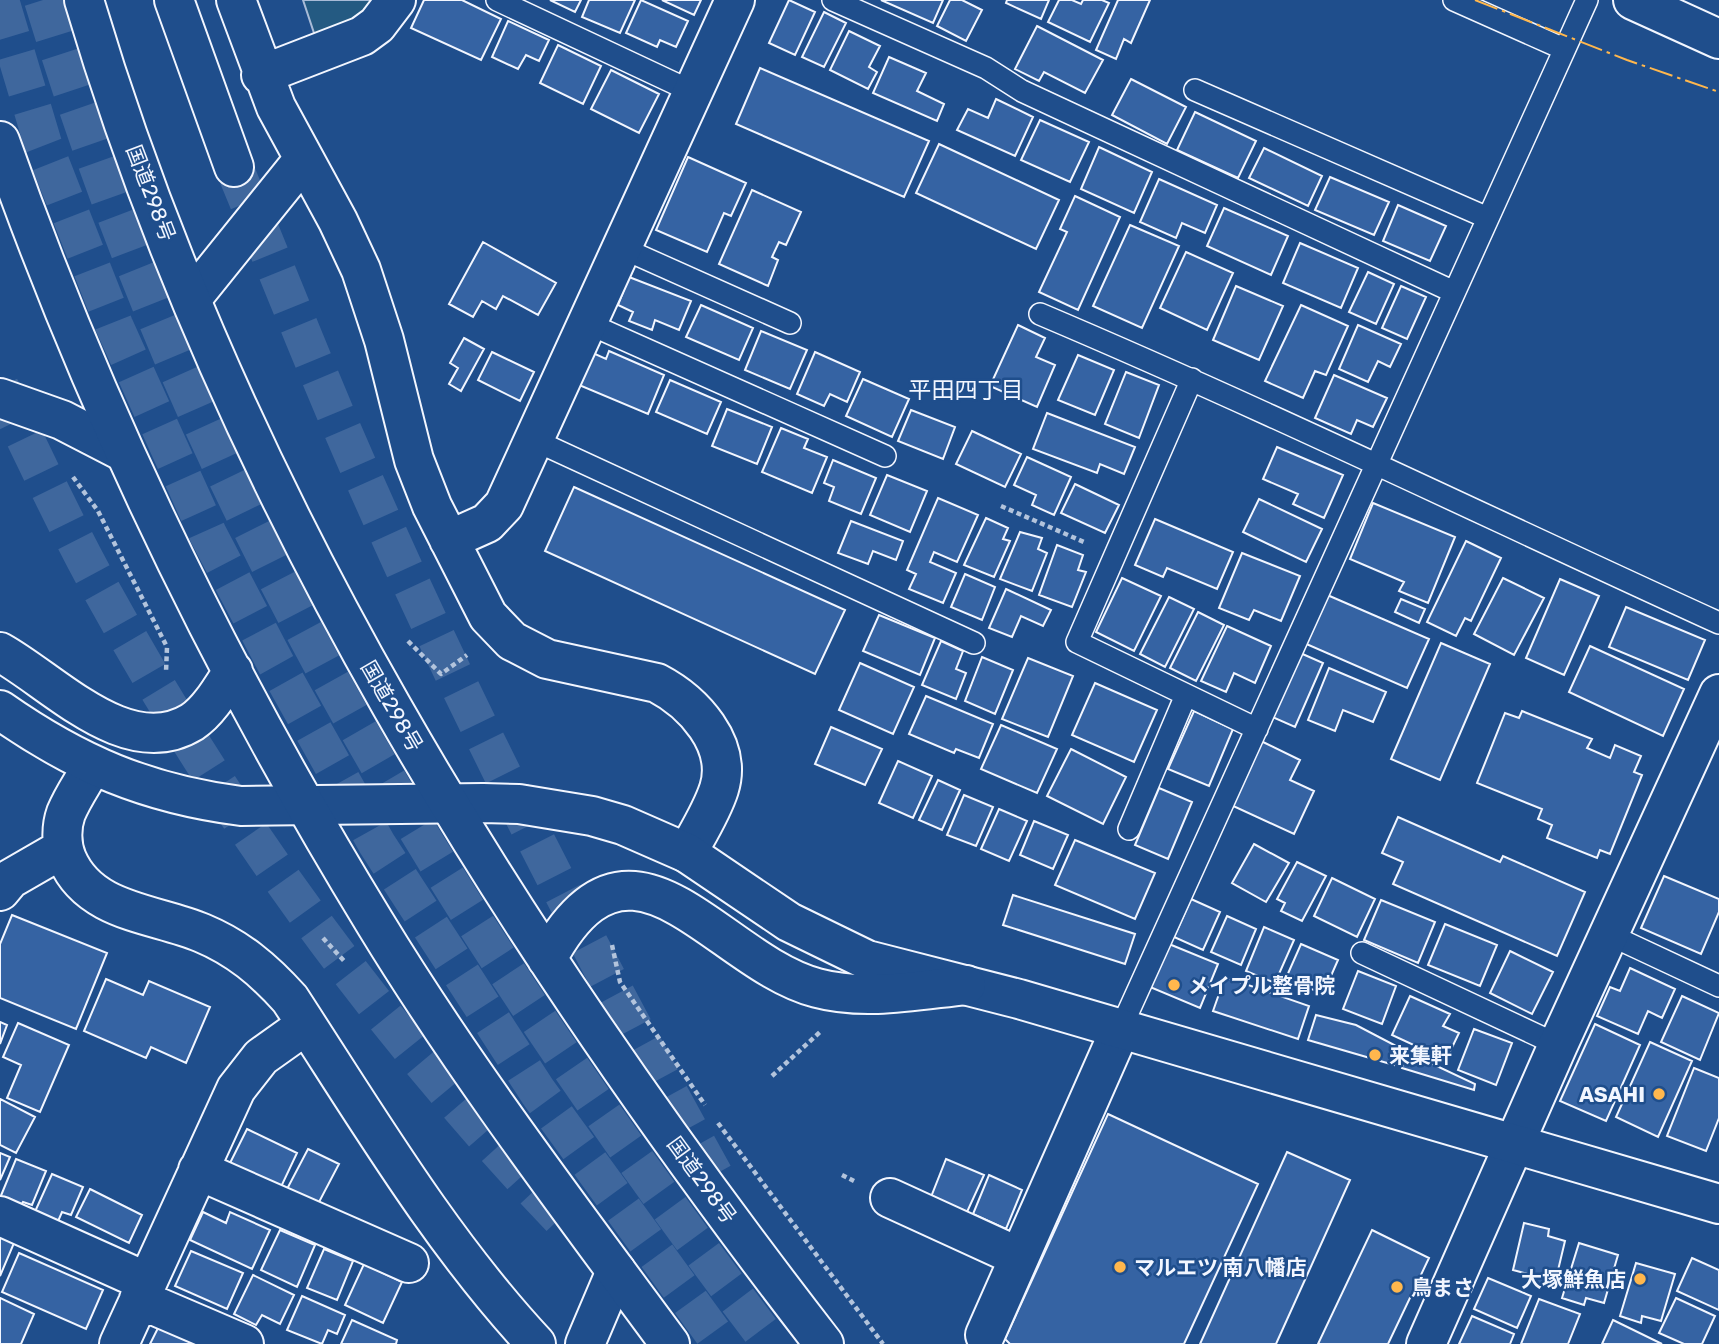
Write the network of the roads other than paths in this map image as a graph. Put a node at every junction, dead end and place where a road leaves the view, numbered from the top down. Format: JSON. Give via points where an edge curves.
{"nodes":[{"id":1,"x":84,"y":0,"type":"edge"},
{"id":2,"x":174,"y":0,"type":"edge"},
{"id":3,"x":236,"y":0,"type":"edge"},
{"id":4,"x":396,"y":0,"type":"edge"},
{"id":5,"x":497,"y":0,"type":"edge"},
{"id":6,"x":735,"y":0,"type":"edge"},
{"id":7,"x":833,"y":0,"type":"edge"},
{"id":8,"x":1454,"y":0,"type":"edge"},
{"id":9,"x":1587,"y":0,"type":"edge"},
{"id":10,"x":1633,"y":0,"type":"edge"},
{"id":11,"x":1719,"y":39,"type":"edge"},
{"id":12,"x":1564,"y":49,"type":"junction"},
{"id":13,"x":261,"y":75,"type":"junction"},
{"id":14,"x":1195,"y":90,"type":"dead end"},
{"id":15,"x":692,"y":92,"type":"junction"},
{"id":16,"x":0,"y":141,"type":"edge"},
{"id":17,"x":304,"y":159,"type":"junction"},
{"id":18,"x":234,"y":167,"type":"tunnel mouth"},
{"id":19,"x":1488,"y":218,"type":"junction"},
{"id":20,"x":622,"y":248,"type":"junction"},
{"id":21,"x":1454,"y":292,"type":"junction"},
{"id":22,"x":192,"y":298,"type":"junction"},
{"id":23,"x":1040,"y":314,"type":"dead end"},
{"id":24,"x":587,"y":323,"type":"junction"},
{"id":25,"x":790,"y":323,"type":"dead end"},
{"id":26,"x":1192,"y":379,"type":"junction"},
{"id":27,"x":0,"y":398,"type":"edge"},
{"id":28,"x":534,"y":440,"type":"junction"},
{"id":29,"x":124,"y":452,"type":"junction"},
{"id":30,"x":885,"y":456,"type":"dead end"},
{"id":31,"x":1376,"y":467,"type":"junction"},
{"id":32,"x":449,"y":540,"type":"junction"},
{"id":33,"x":1719,"y":623,"type":"edge"},
{"id":34,"x":974,"y":643,"type":"dead end"},
{"id":35,"x":0,"y":652,"type":"edge"},
{"id":36,"x":233,"y":671,"type":"junction"},
{"id":37,"x":1186,"y":695,"type":"junction"},
{"id":38,"x":1719,"y":696,"type":"edge"},
{"id":39,"x":0,"y":710,"type":"edge"},
{"id":40,"x":1257,"y":729,"type":"junction"},
{"id":41,"x":92,"y":766,"type":"junction"},
{"id":42,"x":448,"y":802,"type":"junction"},
{"id":43,"x":305,"y":805,"type":"junction"},
{"id":44,"x":1129,"y":829,"type":"dead end"},
{"id":45,"x":62,"y":849,"type":"junction"},
{"id":46,"x":687,"y":853,"type":"junction"},
{"id":47,"x":0,"y":891,"type":"edge"},
{"id":48,"x":1610,"y":935,"type":"junction"},
{"id":49,"x":1362,"y":953,"type":"dead end"},
{"id":50,"x":547,"y":959,"type":"junction"},
{"id":51,"x":966,"y":985,"type":"junction"},
{"id":52,"x":1719,"y":986,"type":"edge"},
{"id":53,"x":306,"y":1025,"type":"junction"},
{"id":54,"x":1120,"y":1030,"type":"junction"},
{"id":55,"x":1558,"y":1045,"type":"junction"},
{"id":56,"x":1515,"y":1145,"type":"junction"},
{"id":57,"x":198,"y":1170,"type":"junction"},
{"id":58,"x":890,"y":1198,"type":"dead end"},
{"id":59,"x":1719,"y":1204,"type":"edge"},
{"id":60,"x":0,"y":1216,"type":"edge"},
{"id":61,"x":1019,"y":1257,"type":"junction"},
{"id":62,"x":409,"y":1263,"type":"dead end"},
{"id":63,"x":616,"y":1271,"type":"junction"},
{"id":64,"x":143,"y":1290,"type":"junction"},
{"id":65,"x":985,"y":1335,"type":"dead end"},
{"id":66,"x":119,"y":1344,"type":"edge"},
{"id":67,"x":244,"y":1344,"type":"edge"},
{"id":68,"x":536,"y":1344,"type":"edge"},
{"id":69,"x":585,"y":1344,"type":"edge"},
{"id":70,"x":670,"y":1344,"type":"edge"},
{"id":71,"x":824,"y":1344,"type":"edge"},
{"id":72,"x":1426,"y":1344,"type":"edge"}],
"edges":[{"from":1,"to":22,"type":"main road","name":"国道298号","via":[[122,117]]},
{"from":2,"to":18,"type":"main road"},
{"from":3,"to":13,"type":"main road"},
{"from":4,"to":13,"type":"main road","via":[[377,26],[362,36]]},
{"from":5,"to":15,"type":"lane"},
{"from":6,"to":15,"type":"main road"},
{"from":7,"to":21,"type":"lane","via":[[986,68],[1022,91]]},
{"from":8,"to":12,"type":"lane"},
{"from":9,"to":12,"type":"lane"},
{"from":10,"to":11,"type":"main road"},
{"from":12,"to":19,"type":"lane"},
{"from":13,"to":17,"type":"main road"},
{"from":14,"to":19,"type":"lane"},
{"from":15,"to":20,"type":"main road"},
{"from":16,"to":29,"type":"main road","via":[[32,231]]},
{"from":17,"to":22,"type":"main road"},
{"from":17,"to":32,"type":"main road","via":[[368,289],[414,460]]},
{"from":19,"to":21,"type":"lane"},
{"from":20,"to":24,"type":"main road"},
{"from":20,"to":25,"type":"lane"},
{"from":21,"to":31,"type":"lane"},
{"from":22,"to":42,"type":"main road","name":"国道298号","via":[[288,508],[361,651]]},
{"from":23,"to":26,"type":"lane"},
{"from":24,"to":28,"type":"main road"},
{"from":24,"to":30,"type":"lane"},
{"from":26,"to":31,"type":"lane"},
{"from":26,"to":37,"type":"lane","via":[[1077,642]]},
{"from":27,"to":29,"type":"main road","via":[[62,420]]},
{"from":28,"to":32,"type":"main road","via":[[498,516]]},
{"from":28,"to":34,"type":"lane"},
{"from":29,"to":36,"type":"main road"},
{"from":31,"to":33,"type":"lane"},
{"from":31,"to":40,"type":"lane"},
{"from":32,"to":46,"type":"main road","via":[[488,616],[512,641],[547,659],[657,684],[685,700],[703,719],[719,756],[720,786]]},
{"from":35,"to":36,"type":"main road","via":[[101,718],[144,733],[168,731],[194,721]]},
{"from":36,"to":43,"type":"main road"},
{"from":37,"to":40,"type":"lane"},
{"from":37,"to":44,"type":"lane"},
{"from":38,"to":48,"type":"main road"},
{"from":39,"to":41,"type":"main road"},
{"from":40,"to":54,"type":"lane"},
{"from":41,"to":43,"type":"main road","via":[[206,802]]},
{"from":41,"to":45,"type":"main road","via":[[67,812]]},
{"from":42,"to":43,"type":"main road"},
{"from":42,"to":46,"type":"main road","via":[[519,804],[592,816]]},
{"from":42,"to":50,"type":"main road","name":"国道298号"},
{"from":43,"to":63,"type":"main road","via":[[404,970]]},
{"from":45,"to":47,"type":"main road","via":[[9,879]]},
{"from":45,"to":53,"type":"main road","via":[[85,886],[104,900],[200,932],[250,959],[283,992]]},
{"from":46,"to":51,"type":"main road","via":[[789,922],[840,949],[892,968]]},
{"from":48,"to":52,"type":"lane"},
{"from":48,"to":55,"type":"main road"},
{"from":49,"to":55,"type":"lane"},
{"from":50,"to":51,"type":"main road","via":[[568,923],[586,906],[609,894],[637,891],[666,898],[772,968],[816,988],[879,994]]},
{"from":50,"to":71,"type":"main road","name":"国道298号","via":[[687,1162]]},
{"from":51,"to":54,"type":"main road"},
{"from":53,"to":57,"type":"main road","via":[[261,1057],[236,1089]]},
{"from":53,"to":68,"type":"main road","via":[[411,1185]]},
{"from":54,"to":56,"type":"main road"},
{"from":54,"to":61,"type":"main road"},
{"from":55,"to":56,"type":"main road"},
{"from":56,"to":59,"type":"main road"},
{"from":56,"to":72,"type":"main road"},
{"from":57,"to":62,"type":"main road"},
{"from":57,"to":64,"type":"main road"},
{"from":58,"to":61,"type":"main road"},
{"from":60,"to":64,"type":"main road"},
{"from":61,"to":65,"type":"main road"},
{"from":63,"to":69,"type":"main road"},
{"from":63,"to":70,"type":"main road"},
{"from":64,"to":66,"type":"main road"},
{"from":64,"to":67,"type":"main road"}]}
